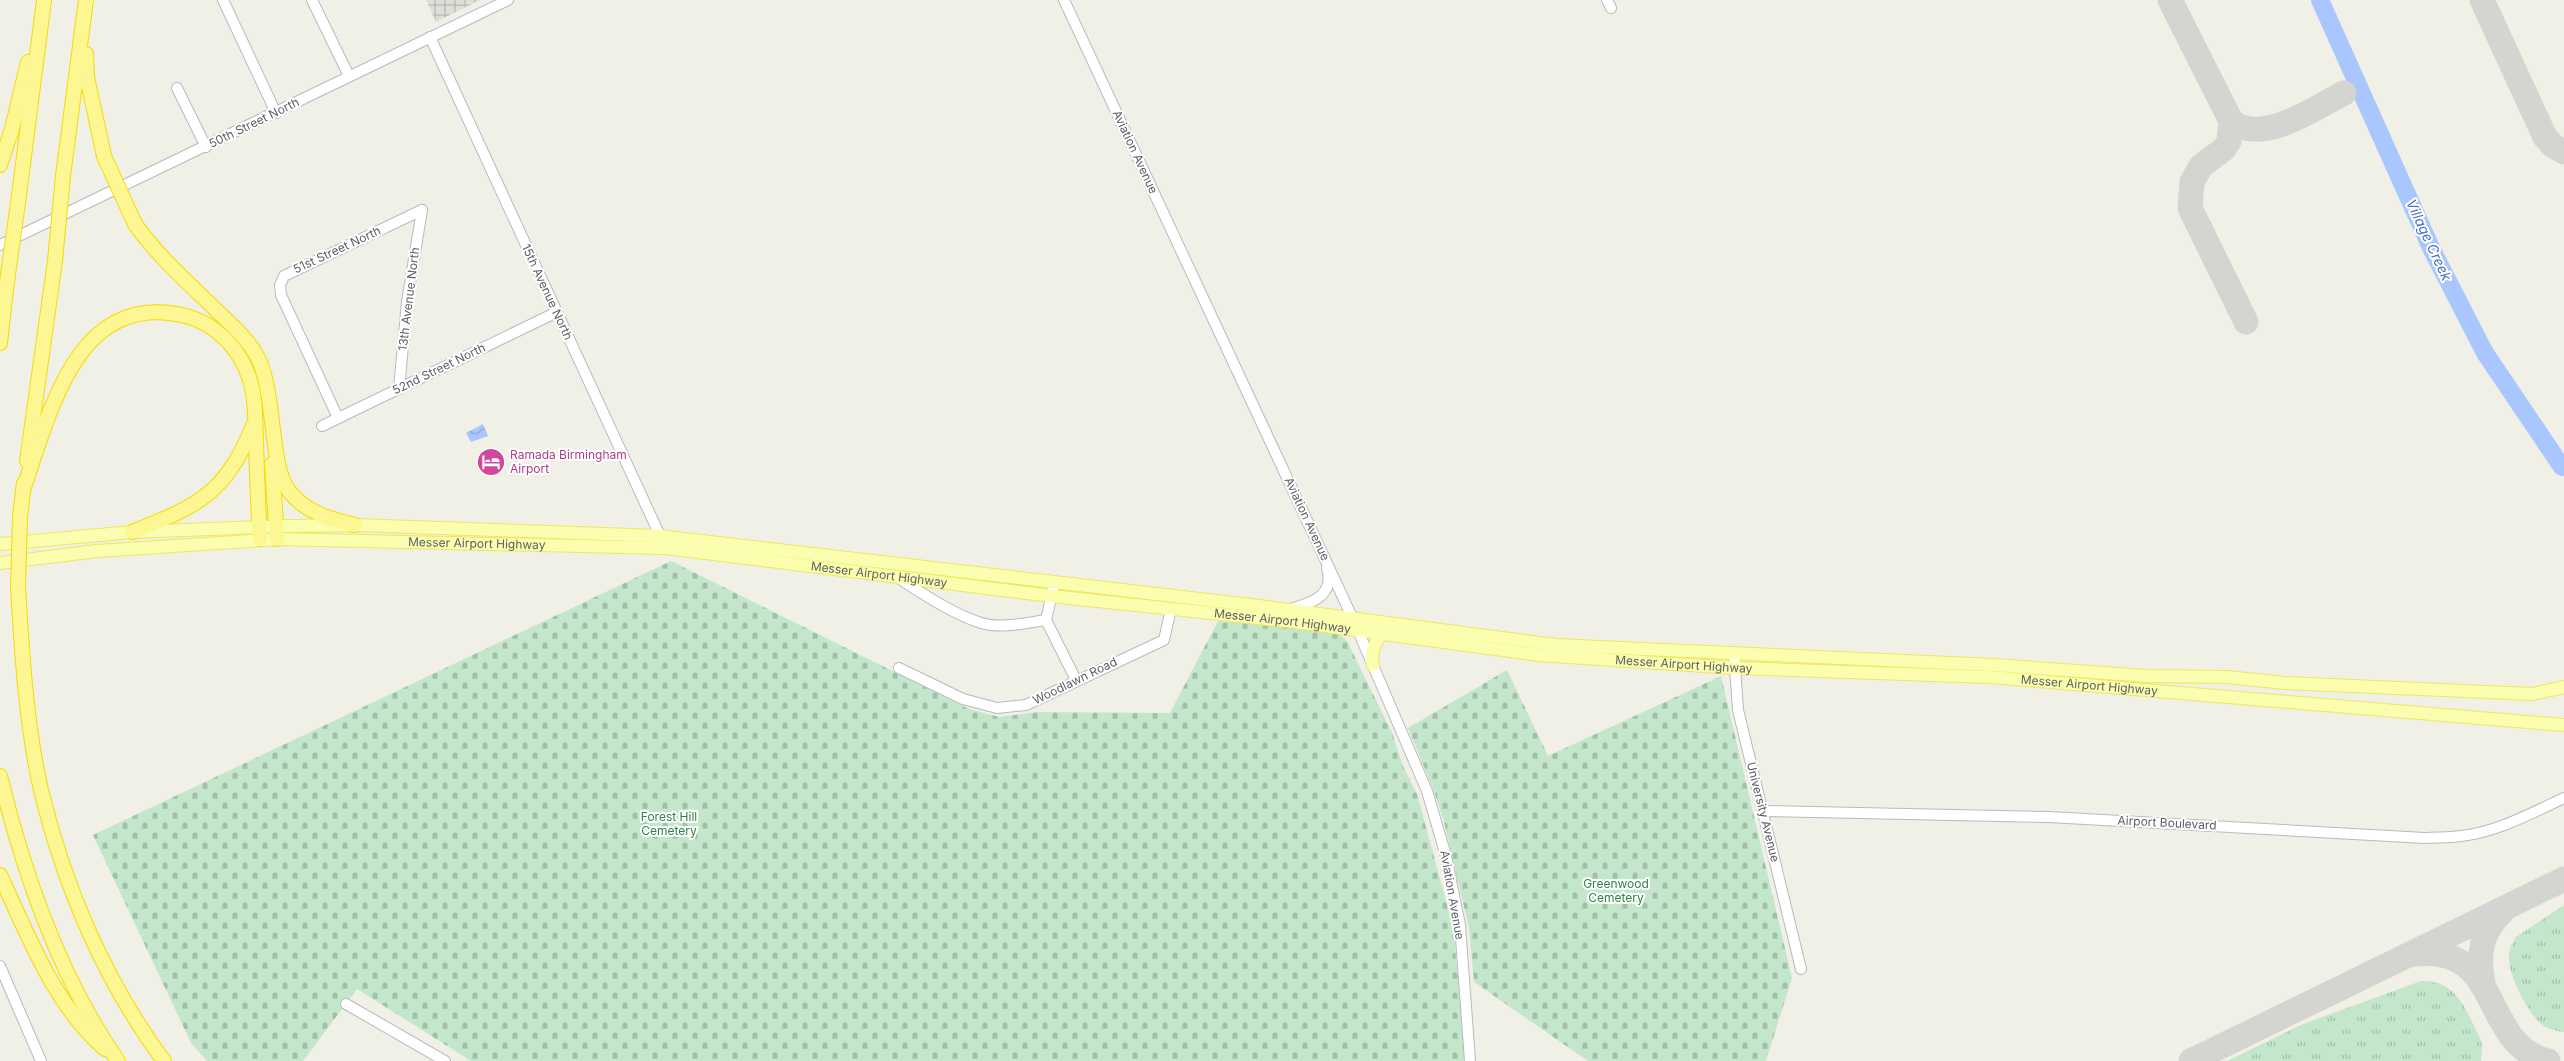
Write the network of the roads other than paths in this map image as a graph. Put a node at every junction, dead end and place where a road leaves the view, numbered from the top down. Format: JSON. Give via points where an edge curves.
{"nodes":[{"id":1,"x":43,"y":0,"type":"edge"},
{"id":2,"x":86,"y":0,"type":"edge"},
{"id":3,"x":223,"y":0,"type":"edge"},
{"id":4,"x":312,"y":0,"type":"edge"},
{"id":5,"x":508,"y":0,"type":"edge"},
{"id":6,"x":1064,"y":0,"type":"edge"},
{"id":7,"x":84,"y":15,"type":"junction"},
{"id":8,"x":430,"y":37,"type":"junction"},
{"id":9,"x":349,"y":76,"type":"junction"},
{"id":10,"x":177,"y":88,"type":"dead end"},
{"id":11,"x":276,"y":113,"type":"junction"},
{"id":12,"x":206,"y":147,"type":"junction"},
{"id":13,"x":0,"y":165,"type":"edge"},
{"id":14,"x":422,"y":210,"type":"joint"},
{"id":15,"x":0,"y":245,"type":"edge"},
{"id":16,"x":557,"y":312,"type":"junction"},
{"id":17,"x":0,"y":343,"type":"edge"},
{"id":18,"x":268,"y":386,"type":"junction"},
{"id":19,"x":398,"y":388,"type":"junction"},
{"id":20,"x":338,"y":418,"type":"junction"},
{"id":21,"x":255,"y":421,"type":"junction"},
{"id":22,"x":322,"y":426,"type":"dead end"},
{"id":23,"x":23,"y":490,"type":"junction"},
{"id":24,"x":355,"y":525,"type":"junction"},
{"id":25,"x":132,"y":532,"type":"junction"},
{"id":26,"x":276,"y":532,"type":"junction"},
{"id":27,"x":259,"y":533,"type":"junction"},
{"id":28,"x":660,"y":536,"type":"junction"},
{"id":29,"x":0,"y":544,"type":"edge"},
{"id":30,"x":665,"y":548,"type":"junction"},
{"id":31,"x":1322,"y":552,"type":"junction"},
{"id":32,"x":0,"y":563,"type":"edge"},
{"id":33,"x":895,"y":576,"type":"junction"},
{"id":34,"x":1054,"y":582,"type":"junction"},
{"id":35,"x":1051,"y":596,"type":"junction"},
{"id":36,"x":1171,"y":608,"type":"junction"},
{"id":37,"x":1289,"y":610,"type":"junction"},
{"id":38,"x":1353,"y":619,"type":"junction"},
{"id":39,"x":1046,"y":620,"type":"junction"},
{"id":40,"x":1358,"y":631,"type":"junction"},
{"id":41,"x":1382,"y":634,"type":"junction"},
{"id":42,"x":1734,"y":653,"type":"junction"},
{"id":43,"x":1373,"y":665,"type":"junction"},
{"id":44,"x":899,"y":668,"type":"dead end"},
{"id":45,"x":1734,"y":668,"type":"junction"},
{"id":46,"x":1076,"y":680,"type":"junction"},
{"id":47,"x":2564,"y":687,"type":"edge"},
{"id":48,"x":2564,"y":725,"type":"edge"},
{"id":49,"x":0,"y":776,"type":"edge"},
{"id":50,"x":2564,"y":798,"type":"edge"},
{"id":51,"x":1763,"y":811,"type":"junction"},
{"id":52,"x":0,"y":875,"type":"edge"},
{"id":53,"x":0,"y":966,"type":"edge"},
{"id":54,"x":1800,"y":969,"type":"dead end"},
{"id":55,"x":346,"y":1004,"type":"dead end"},
{"id":56,"x":116,"y":1059,"type":"edge"},
{"id":57,"x":41,"y":1061,"type":"edge"},
{"id":58,"x":164,"y":1061,"type":"edge"},
{"id":59,"x":445,"y":1061,"type":"edge"},
{"id":60,"x":1470,"y":1061,"type":"edge"}],
"edges":[{"from":1,"to":13,"type":"highway","via":[[12,129]]},
{"from":1,"to":17,"type":"highway","bridge":true},
{"from":2,"to":7,"type":"highway"},
{"from":3,"to":11,"type":"street"},
{"from":4,"to":9,"type":"street"},
{"from":5,"to":8,"type":"street","name":"50th Street North"},
{"from":6,"to":31,"type":"street","name":"Aviation Avenue"},
{"from":7,"to":18,"type":"highway","bridge":true,"via":[[87,77],[104,156],[135,224],[154,250],[240,333],[258,358]]},
{"from":7,"to":23,"type":"highway","bridge":true,"via":[[55,261]]},
{"from":8,"to":9,"type":"street","name":"50th Street North"},
{"from":8,"to":16,"type":"street","name":"15th Avenue North"},
{"from":9,"to":11,"type":"street","name":"50th Street North"},
{"from":10,"to":12,"type":"street"},
{"from":11,"to":12,"type":"street","name":"50th Street North"},
{"from":12,"to":15,"type":"street","name":"50th Street North"},
{"from":14,"to":19,"type":"street","name":"13th Avenue North","via":[[407,302]]},
{"from":14,"to":20,"type":"street","name":"51st Street North","via":[[284,276],[280,285],[281,295]]},
{"from":16,"to":19,"type":"street","name":"52nd Street North"},
{"from":16,"to":28,"type":"street","name":"15th Avenue North"},
{"from":18,"to":24,"type":"highway","via":[[281,475],[288,490],[304,506],[325,517]]},
{"from":18,"to":26,"type":"highway"},
{"from":19,"to":20,"type":"street","name":"52nd Street North"},
{"from":20,"to":22,"type":"street","name":"52nd Street North"},
{"from":21,"to":23,"type":"highway","via":[[254,393],[249,376],[228,341],[194,318],[154,312],[135,316],[104,330],[72,364],[57,392]]},
{"from":21,"to":25,"type":"highway","via":[[243,450],[222,483],[182,512]]},
{"from":21,"to":27,"type":"highway"},
{"from":23,"to":58,"type":"highway","bridge":true,"via":[[18,587],[24,677],[41,790],[66,873],[98,951]]},
{"from":24,"to":26,"type":"main road","name":"Messer Airport Highway"},
{"from":24,"to":28,"type":"main road","name":"Messer Airport Highway"},
{"from":25,"to":27,"type":"main road","name":"Messer Airport Highway"},
{"from":25,"to":29,"type":"main road","name":"Messer Airport Highway"},
{"from":26,"to":27,"type":"main road","name":"Messer Airport Highway"},
{"from":26,"to":30,"type":"main road","name":"Messer Airport Highway"},
{"from":27,"to":32,"type":"main road","name":"Messer Airport Highway"},
{"from":28,"to":30,"type":"street","name":"15th Avenue North"},
{"from":28,"to":34,"type":"main road","name":"Messer Airport Highway"},
{"from":30,"to":33,"type":"main road","name":"Messer Airport Highway"},
{"from":31,"to":37,"type":"street","via":[[1328,572],[1328,589],[1323,597]]},
{"from":31,"to":38,"type":"street","name":"Aviation Avenue"},
{"from":33,"to":35,"type":"main road","name":"Messer Airport Highway"},
{"from":33,"to":39,"type":"street","via":[[934,601],[982,623],[1010,626]]},
{"from":34,"to":35,"type":"street"},
{"from":34,"to":37,"type":"main road","name":"Messer Airport Highway"},
{"from":35,"to":36,"type":"main road","name":"Messer Airport Highway"},
{"from":35,"to":39,"type":"street"},
{"from":36,"to":40,"type":"main road","name":"Messer Airport Highway"},
{"from":36,"to":46,"type":"street","name":"Woodlawn Road","via":[[1164,640]]},
{"from":37,"to":38,"type":"main road","name":"Messer Airport Highway"},
{"from":38,"to":40,"type":"street","name":"Aviation Avenue"},
{"from":38,"to":42,"type":"main road","name":"Messer Airport Highway","via":[[1556,645]]},
{"from":39,"to":46,"type":"street"},
{"from":40,"to":41,"type":"main road","name":"Messer Airport Highway"},
{"from":40,"to":43,"type":"street","name":"Aviation Avenue"},
{"from":41,"to":43,"type":"main road","via":[[1372,654]]},
{"from":41,"to":45,"type":"main road","name":"Messer Airport Highway","via":[[1539,655]]},
{"from":42,"to":45,"type":"street","name":"University Avenue"},
{"from":42,"to":47,"type":"main road","name":"Messer Airport Highway","via":[[2532,694]]},
{"from":43,"to":60,"type":"street","name":"Aviation Avenue","via":[[1427,791],[1446,856],[1460,925]]},
{"from":44,"to":46,"type":"street","name":"Woodlawn Road","via":[[963,700],[997,708],[1026,705]]},
{"from":45,"to":48,"type":"main road","name":"Messer Airport Highway","via":[[1990,677]]},
{"from":45,"to":51,"type":"street","name":"University Avenue","via":[[1738,710]]},
{"from":49,"to":56,"type":"highway","via":[[28,874],[54,942]]},
{"from":50,"to":51,"type":"street","name":"Airport Boulevard","via":[[2517,820],[2488,829],[2462,836],[2426,838],[2049,817]]},
{"from":51,"to":54,"type":"street","name":"University Avenue"},
{"from":52,"to":56,"type":"highway","via":[[61,996],[81,1024]]},
{"from":53,"to":57,"type":"street"},
{"from":55,"to":59,"type":"street"}]}
